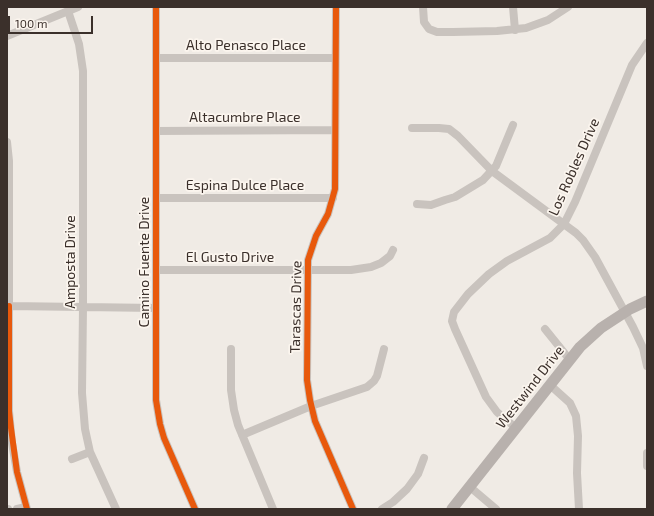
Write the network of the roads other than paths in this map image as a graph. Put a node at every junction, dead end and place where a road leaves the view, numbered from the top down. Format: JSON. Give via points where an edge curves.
{"nodes":[{"id":1,"x":78,"y":7,"type":"edge"},
{"id":2,"x":156,"y":7,"type":"edge"},
{"id":3,"x":336,"y":7,"type":"edge"},
{"id":4,"x":423,"y":7,"type":"edge"},
{"id":5,"x":513,"y":7,"type":"edge"},
{"id":6,"x":568,"y":7,"type":"edge"},
{"id":7,"x":68,"y":11,"type":"junction"},
{"id":8,"x":515,"y":30,"type":"junction"},
{"id":9,"x":7,"y":36,"type":"edge"},
{"id":10,"x":647,"y":43,"type":"edge"},
{"id":11,"x":156,"y":58,"type":"junction"},
{"id":12,"x":335,"y":58,"type":"junction"},
{"id":13,"x":513,"y":125,"type":"dead end"},
{"id":14,"x":412,"y":128,"type":"dead end"},
{"id":15,"x":336,"y":130,"type":"junction"},
{"id":16,"x":156,"y":131,"type":"junction"},
{"id":17,"x":7,"y":142,"type":"edge"},
{"id":18,"x":492,"y":171,"type":"junction"},
{"id":19,"x":156,"y":198,"type":"junction"},
{"id":20,"x":333,"y":198,"type":"junction"},
{"id":21,"x":417,"y":204,"type":"dead end"},
{"id":22,"x":564,"y":224,"type":"junction"},
{"id":23,"x":393,"y":250,"type":"dead end"},
{"id":24,"x":8,"y":262,"type":"edge"},
{"id":25,"x":156,"y":270,"type":"junction"},
{"id":26,"x":307,"y":271,"type":"junction"},
{"id":27,"x":647,"y":301,"type":"edge"},
{"id":28,"x":9,"y":306,"type":"junction"},
{"id":29,"x":83,"y":307,"type":"junction"},
{"id":30,"x":156,"y":308,"type":"junction"},
{"id":31,"x":626,"y":312,"type":"junction"},
{"id":32,"x":545,"y":329,"type":"dead end"},
{"id":33,"x":231,"y":349,"type":"dead end"},
{"id":34,"x":384,"y":349,"type":"dead end"},
{"id":35,"x":570,"y":360,"type":"junction"},
{"id":36,"x":647,"y":366,"type":"edge"},
{"id":37,"x":550,"y":385,"type":"junction"},
{"id":38,"x":311,"y":406,"type":"junction"},
{"id":39,"x":516,"y":428,"type":"junction"},
{"id":40,"x":242,"y":435,"type":"junction"},
{"id":41,"x":10,"y":443,"type":"edge"},
{"id":42,"x":90,"y":452,"type":"junction"},
{"id":43,"x":647,"y":453,"type":"edge"},
{"id":44,"x":424,"y":458,"type":"dead end"},
{"id":45,"x":72,"y":459,"type":"dead end"},
{"id":46,"x":647,"y":466,"type":"edge"},
{"id":47,"x":470,"y":487,"type":"junction"},
{"id":48,"x":26,"y":508,"type":"edge"},
{"id":49,"x":17,"y":509,"type":"edge"},
{"id":50,"x":116,"y":509,"type":"edge"},
{"id":51,"x":195,"y":509,"type":"edge"},
{"id":52,"x":274,"y":509,"type":"edge"},
{"id":53,"x":353,"y":509,"type":"edge"},
{"id":54,"x":382,"y":509,"type":"edge"},
{"id":55,"x":452,"y":509,"type":"edge"},
{"id":56,"x":496,"y":509,"type":"edge"},
{"id":57,"x":579,"y":509,"type":"edge"}],
"edges":[{"from":1,"to":7,"type":"street"},
{"from":2,"to":11,"type":"street","name":"Camino Fuente Drive"},
{"from":3,"to":12,"type":"street","name":"Tarascas Drive"},
{"from":4,"to":8,"type":"street","via":[[424,22],[434,31]]},
{"from":5,"to":8,"type":"street"},
{"from":6,"to":8,"type":"street","via":[[542,23]]},
{"from":7,"to":9,"type":"street"},
{"from":7,"to":29,"type":"street","name":"Amposta Drive","via":[[79,44],[83,72]]},
{"from":10,"to":22,"type":"street","name":"Los Robles Drive","via":[[632,65]]},
{"from":11,"to":12,"type":"street","name":"Alto Penasco Place"},
{"from":11,"to":16,"type":"street","name":"Camino Fuente Drive"},
{"from":12,"to":15,"type":"street","name":"Tarascas Drive"},
{"from":13,"to":18,"type":"street"},
{"from":14,"to":18,"type":"street","via":[[449,129]]},
{"from":15,"to":16,"type":"street","name":"Altacumbre Place"},
{"from":15,"to":20,"type":"street","name":"Tarascas Drive"},
{"from":16,"to":19,"type":"street","name":"Camino Fuente Drive"},
{"from":17,"to":24,"type":"street"},
{"from":18,"to":21,"type":"street","via":[[483,180],[455,197],[431,205]]},
{"from":18,"to":22,"type":"street"},
{"from":19,"to":20,"type":"street","name":"Espina Dulce Place"},
{"from":19,"to":25,"type":"street","name":"Camino Fuente Drive"},
{"from":20,"to":26,"type":"street","name":"Tarascas Drive","via":[[311,246]]},
{"from":22,"to":31,"type":"street","via":[[588,246]]},
{"from":22,"to":39,"type":"street","name":"Los Robles Drive","via":[[550,238],[507,261],[489,274],[463,300],[452,317],[486,397],[497,412]]},
{"from":23,"to":26,"type":"street","name":"El Gusto Drive","via":[[385,260],[371,267]]},
{"from":24,"to":28,"type":"street"},
{"from":25,"to":26,"type":"street","name":"El Gusto Drive"},
{"from":25,"to":30,"type":"street","name":"Camino Fuente Drive"},
{"from":26,"to":38,"type":"street","name":"Tarascas Drive","via":[[307,380]]},
{"from":27,"to":31,"type":"main road","name":"Westwind Drive"},
{"from":28,"to":29,"type":"street"},
{"from":28,"to":41,"type":"street"},
{"from":29,"to":30,"type":"street"},
{"from":29,"to":42,"type":"street","name":"Amposta Drive","via":[[82,393]]},
{"from":30,"to":51,"type":"street","name":"Camino Fuente Drive","via":[[157,409],[164,438]]},
{"from":31,"to":35,"type":"main road","name":"Westwind Drive","via":[[600,328]]},
{"from":31,"to":36,"type":"street","via":[[643,348]]},
{"from":32,"to":35,"type":"street"},
{"from":33,"to":40,"type":"street","via":[[230,390]]},
{"from":34,"to":38,"type":"street","via":[[377,376],[372,384]]},
{"from":35,"to":37,"type":"main road","name":"Westwind Drive"},
{"from":37,"to":39,"type":"main road","name":"Westwind Drive"},
{"from":37,"to":57,"type":"street","via":[[570,403],[576,416]]},
{"from":38,"to":40,"type":"street"},
{"from":38,"to":53,"type":"street","name":"Tarascas Drive"},
{"from":39,"to":47,"type":"main road","name":"Westwind Drive"},
{"from":40,"to":52,"type":"street"},
{"from":41,"to":48,"type":"street"},
{"from":42,"to":45,"type":"street"},
{"from":42,"to":50,"type":"street","name":"Amposta Drive"},
{"from":43,"to":46,"type":"street"},
{"from":44,"to":54,"type":"street","via":[[418,474],[407,489]]},
{"from":47,"to":55,"type":"main road","name":"Westwind Drive"},
{"from":47,"to":56,"type":"street"},
{"from":48,"to":49,"type":"street"}]}
